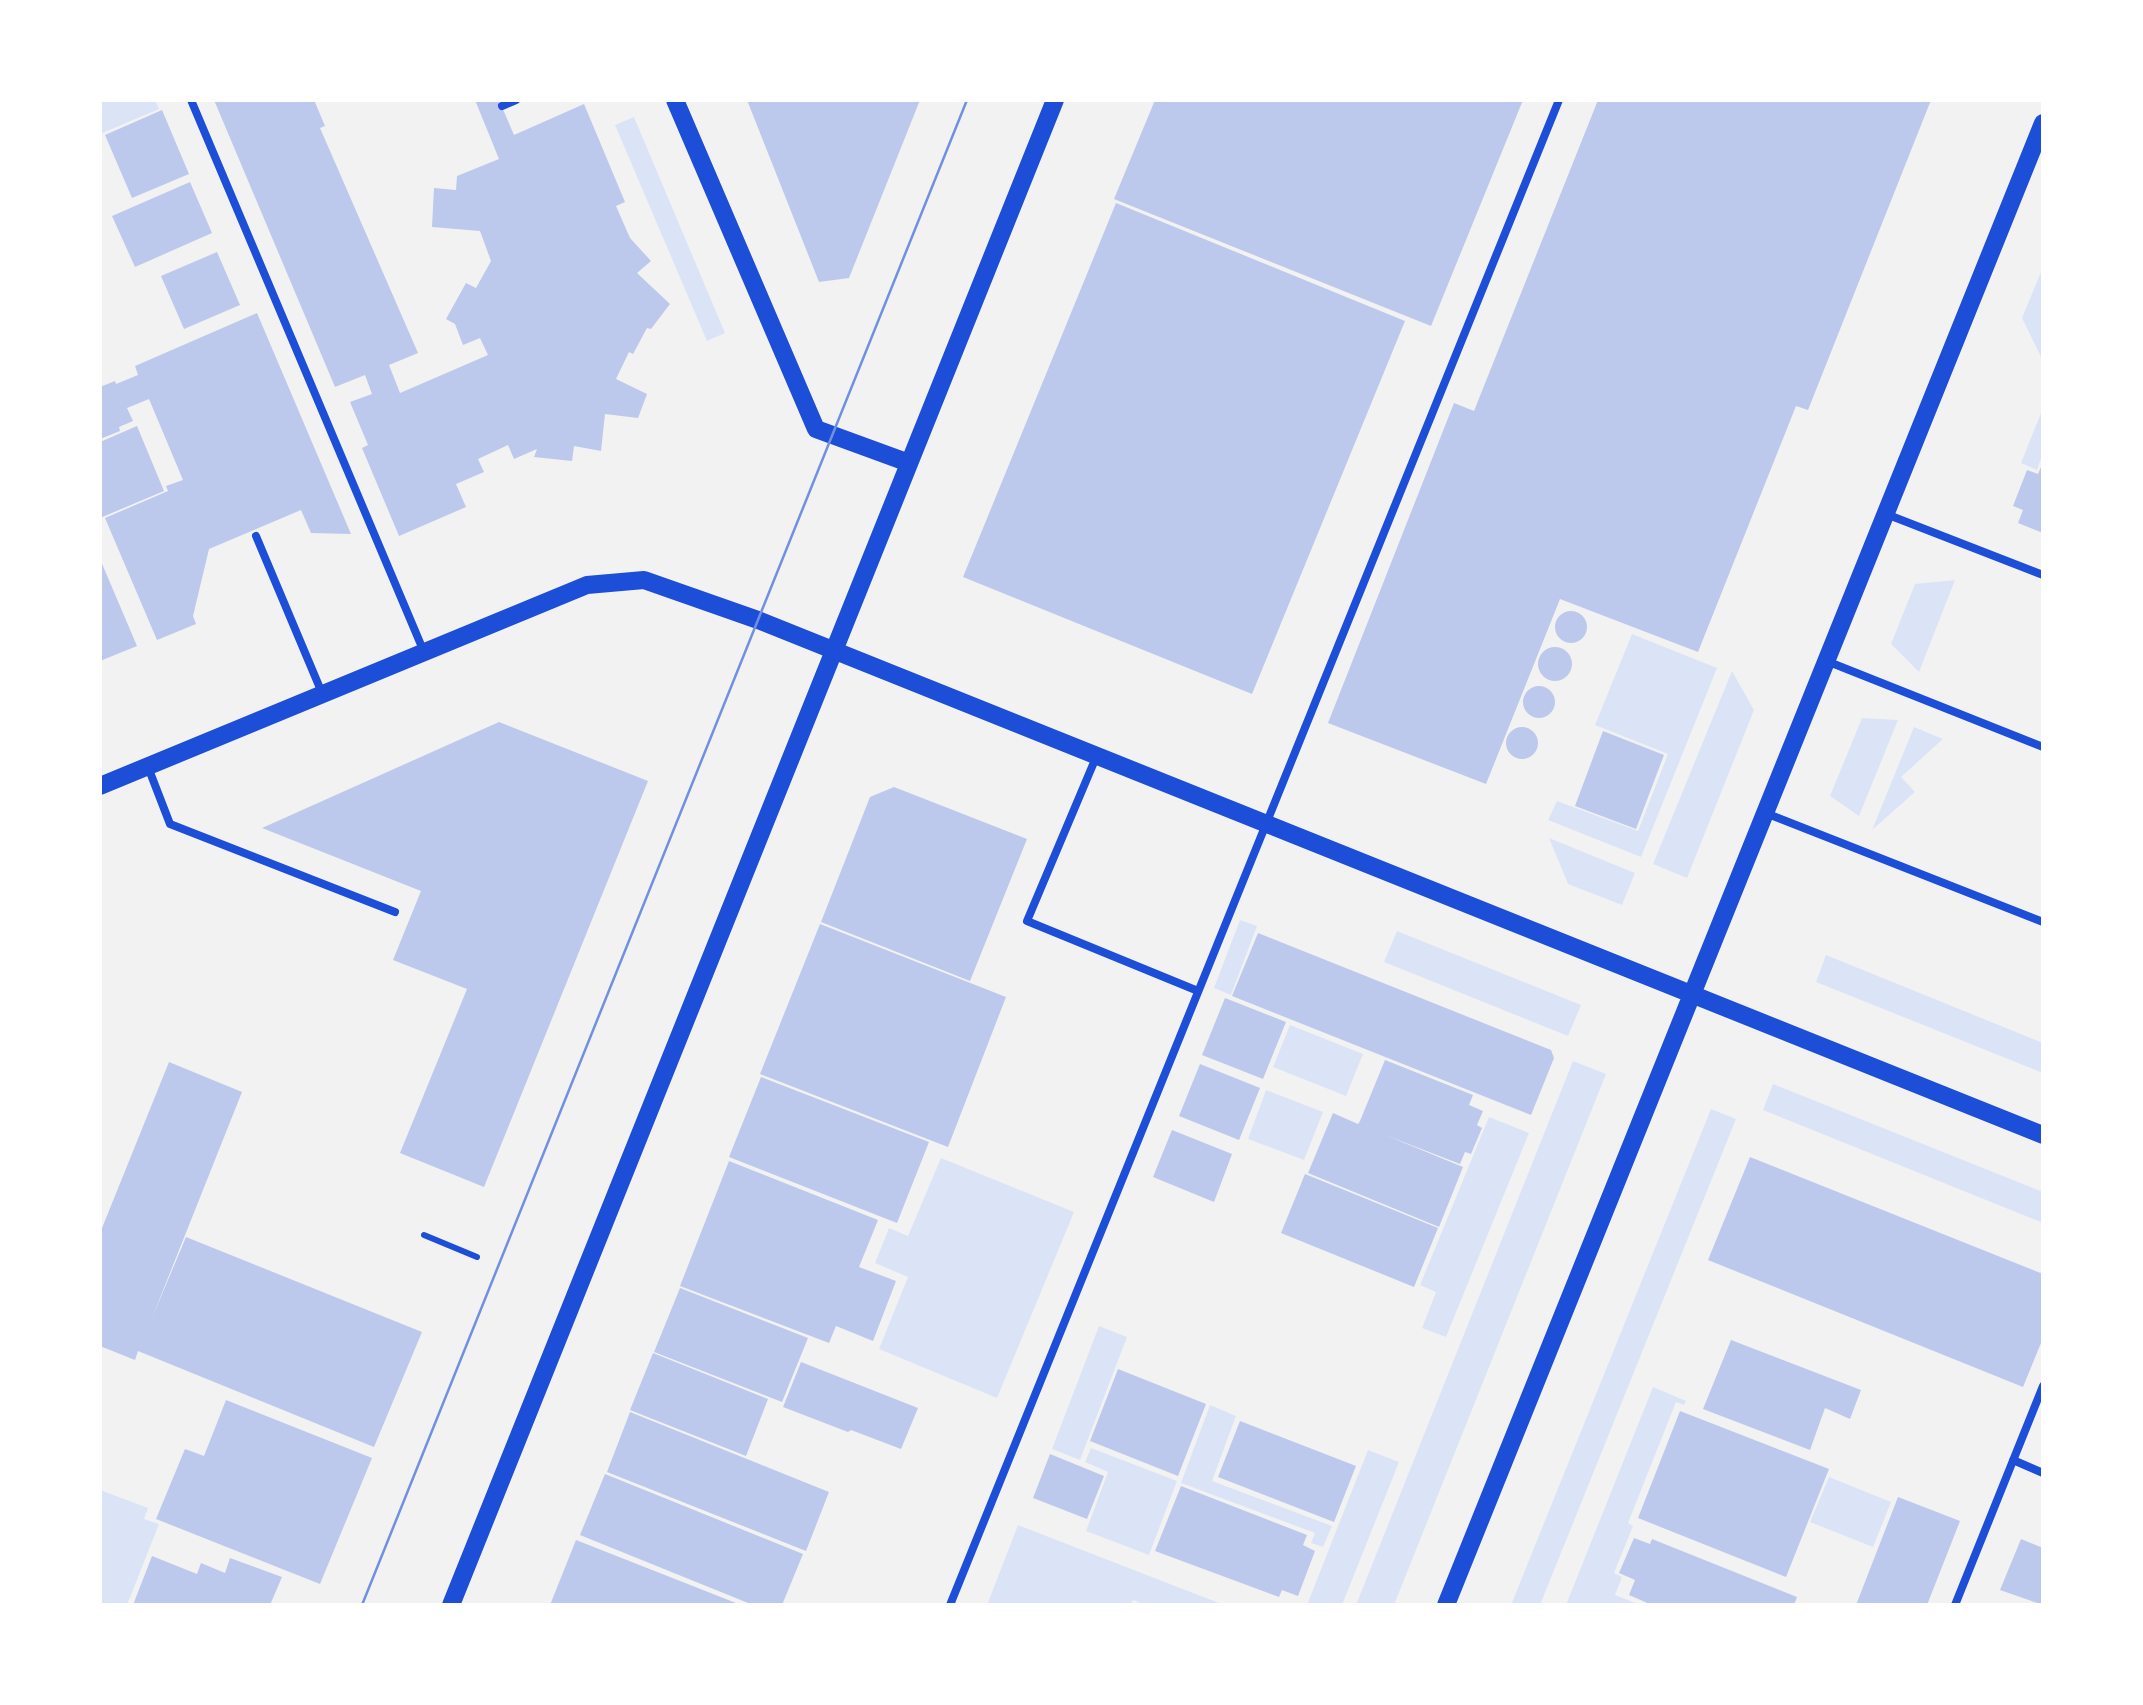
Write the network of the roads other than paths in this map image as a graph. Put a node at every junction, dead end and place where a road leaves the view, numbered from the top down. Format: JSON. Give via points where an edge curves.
{"nodes":[{"id":1,"x":191,"y":100,"type":"edge"},
{"id":2,"x":516,"y":100,"type":"edge"},
{"id":3,"x":674,"y":100,"type":"edge"},
{"id":4,"x":1055,"y":100,"type":"edge"},
{"id":5,"x":1559,"y":100,"type":"edge"},
{"id":6,"x":502,"y":106,"type":"dead end"},
{"id":7,"x":2043,"y":123,"type":"edge"},
{"id":8,"x":909,"y":463,"type":"junction"},
{"id":9,"x":1886,"y":514,"type":"junction"},
{"id":10,"x":256,"y":536,"type":"dead end"},
{"id":11,"x":2043,"y":575,"type":"edge"},
{"id":12,"x":834,"y":650,"type":"junction"},
{"id":13,"x":424,"y":652,"type":"junction"},
{"id":14,"x":1827,"y":661,"type":"junction"},
{"id":15,"x":323,"y":695,"type":"junction"},
{"id":16,"x":2043,"y":747,"type":"edge"},
{"id":17,"x":1097,"y":756,"type":"junction"},
{"id":18,"x":148,"y":767,"type":"junction"},
{"id":19,"x":100,"y":786,"type":"edge"},
{"id":20,"x":1765,"y":813,"type":"junction"},
{"id":21,"x":1266,"y":824,"type":"junction"},
{"id":22,"x":395,"y":912,"type":"dead end"},
{"id":23,"x":2043,"y":922,"type":"edge"},
{"id":24,"x":1198,"y":991,"type":"junction"},
{"id":25,"x":1692,"y":995,"type":"junction"},
{"id":26,"x":2043,"y":1135,"type":"edge"},
{"id":27,"x":2043,"y":1386,"type":"edge"},
{"id":28,"x":2013,"y":1460,"type":"junction"},
{"id":29,"x":2043,"y":1472,"type":"edge"},
{"id":30,"x":451,"y":1605,"type":"edge"},
{"id":31,"x":950,"y":1605,"type":"edge"},
{"id":32,"x":1446,"y":1605,"type":"edge"},
{"id":33,"x":1956,"y":1605,"type":"edge"}],
"edges":[{"from":1,"to":13,"type":"lane"},
{"from":2,"to":6,"type":"lane"},
{"from":3,"to":8,"type":"street","via":[[816,430]]},
{"from":4,"to":8,"type":"street"},
{"from":5,"to":21,"type":"lane"},
{"from":7,"to":9,"type":"street"},
{"from":8,"to":12,"type":"street"},
{"from":9,"to":11,"type":"lane"},
{"from":9,"to":14,"type":"street"},
{"from":10,"to":15,"type":"lane"},
{"from":12,"to":13,"type":"street","via":[[644,580],[587,585]]},
{"from":12,"to":17,"type":"street"},
{"from":12,"to":30,"type":"street"},
{"from":13,"to":15,"type":"street"},
{"from":14,"to":16,"type":"lane"},
{"from":14,"to":20,"type":"street"},
{"from":15,"to":18,"type":"street"},
{"from":17,"to":21,"type":"street"},
{"from":17,"to":24,"type":"lane","via":[[1027,921]]},
{"from":18,"to":19,"type":"street"},
{"from":18,"to":22,"type":"lane","via":[[170,824]]},
{"from":20,"to":23,"type":"lane"},
{"from":20,"to":25,"type":"street"},
{"from":21,"to":24,"type":"lane"},
{"from":21,"to":25,"type":"street"},
{"from":24,"to":31,"type":"lane"},
{"from":25,"to":26,"type":"street"},
{"from":25,"to":32,"type":"street"},
{"from":27,"to":28,"type":"lane"},
{"from":28,"to":29,"type":"lane"},
{"from":28,"to":33,"type":"lane"}]}
